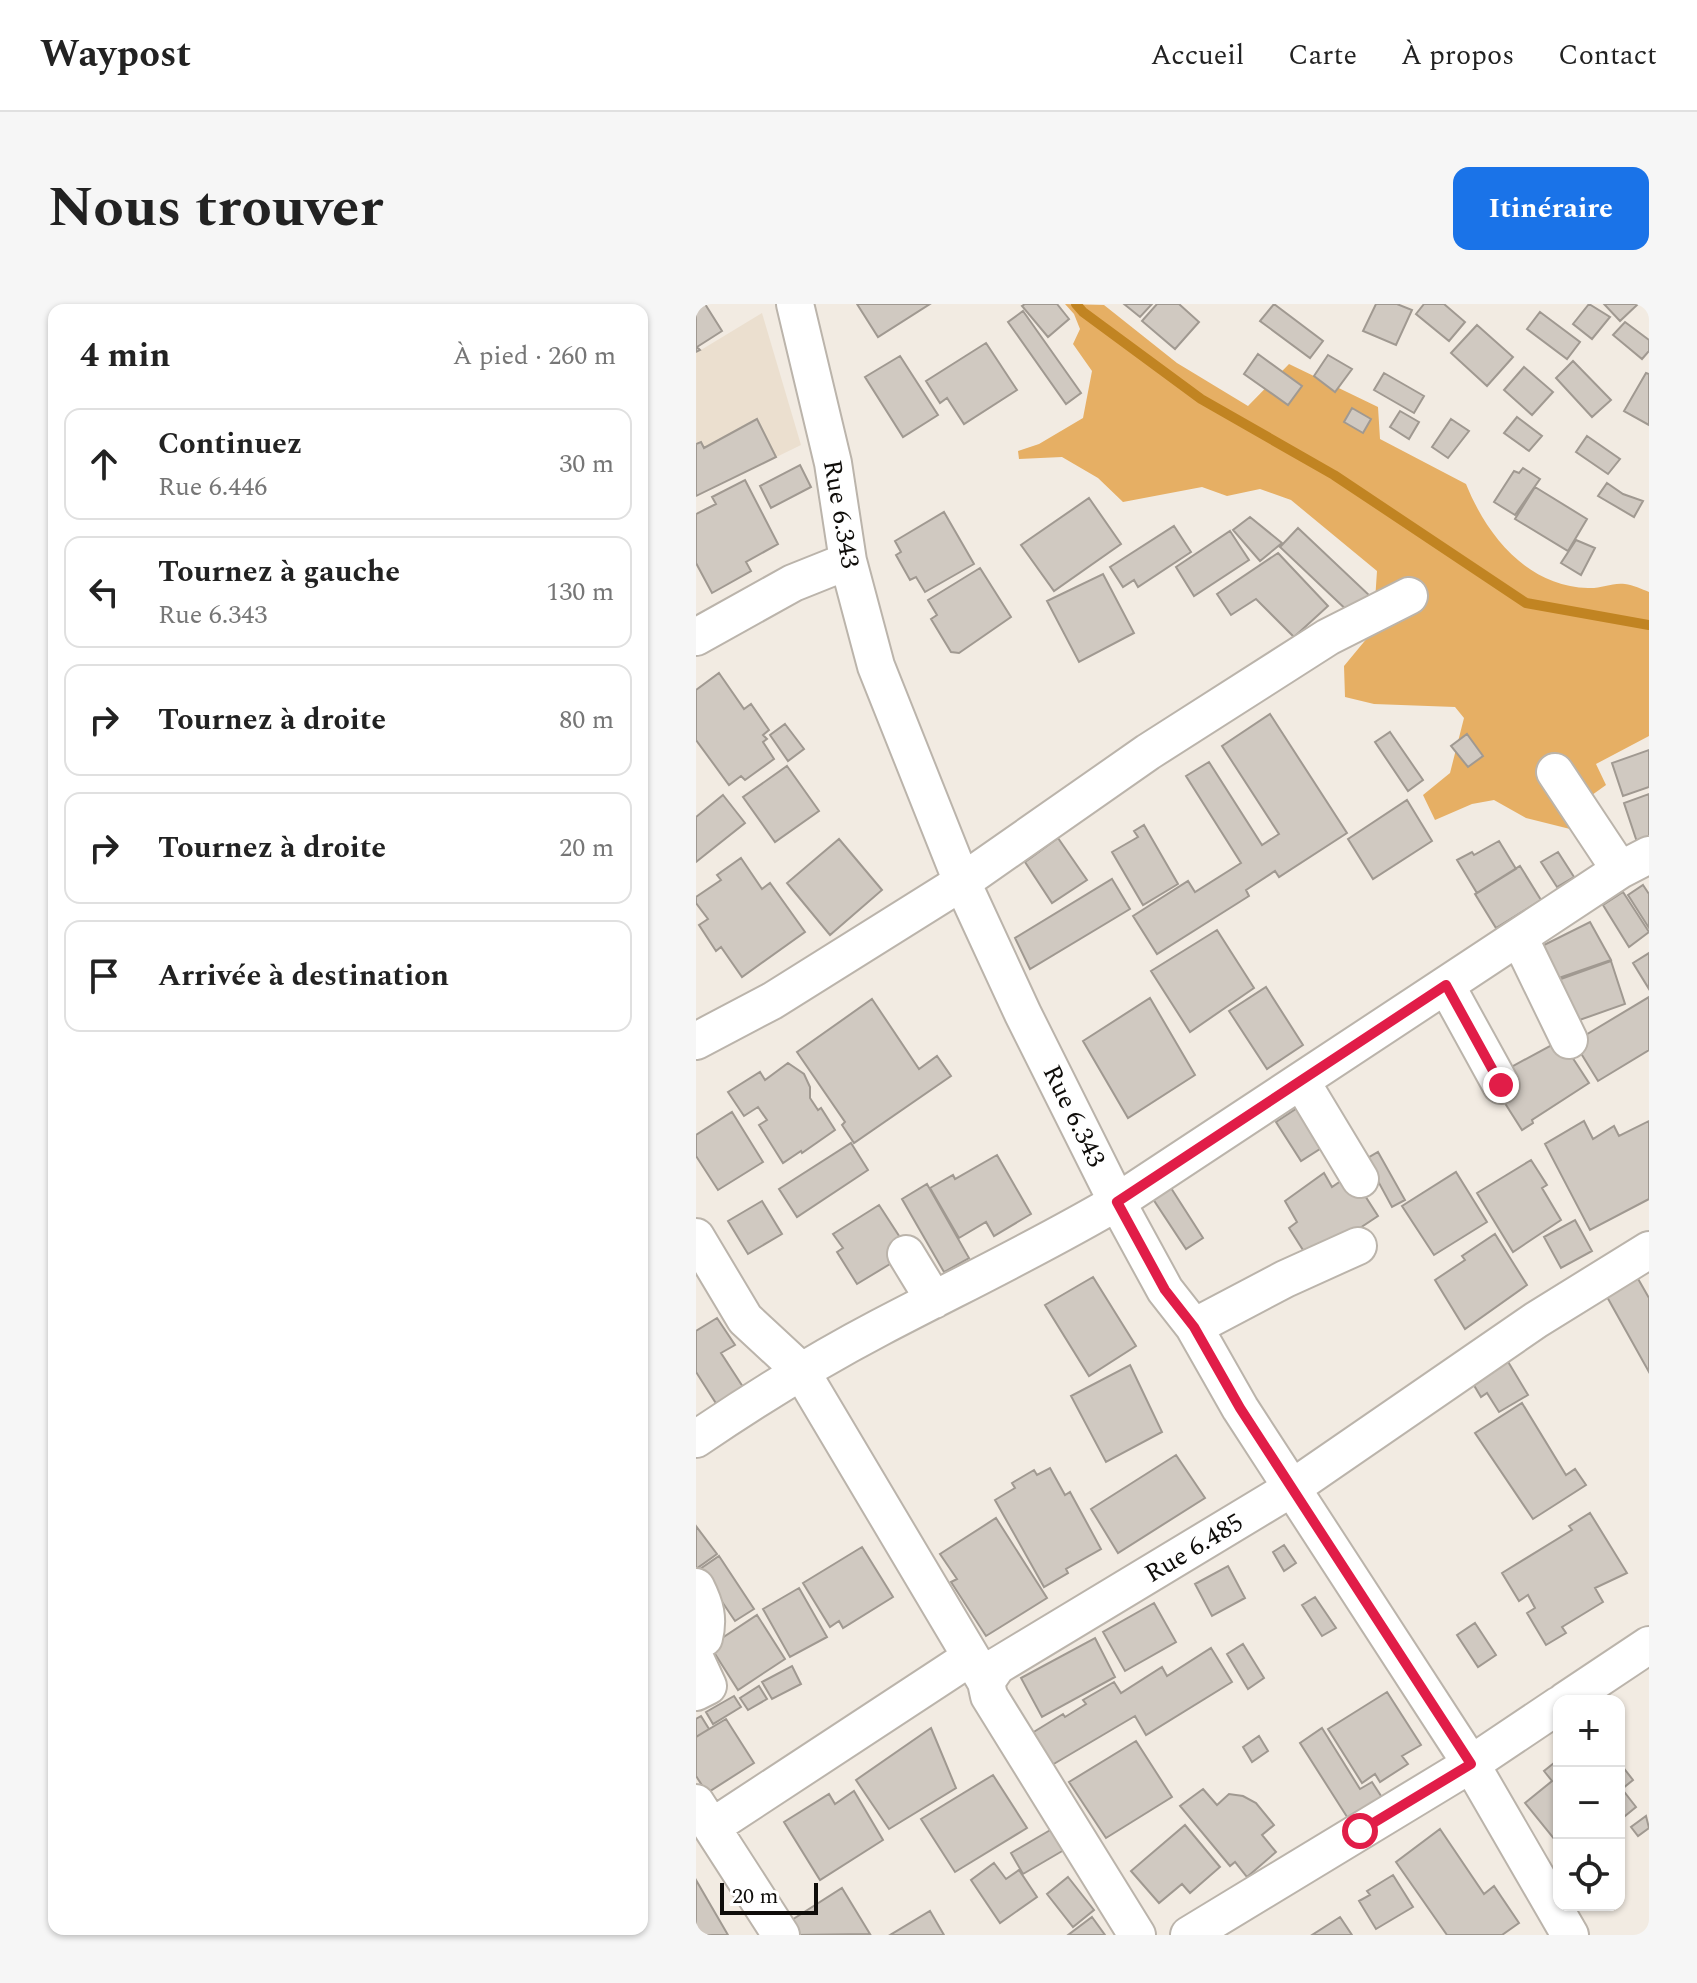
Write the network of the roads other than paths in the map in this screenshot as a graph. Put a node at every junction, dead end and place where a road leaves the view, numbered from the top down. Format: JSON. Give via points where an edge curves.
{"nodes":[{"id":1,"x":795,"y":304,"type":"edge"},
{"id":2,"x":848,"y":561,"type":"junction"},
{"id":3,"x":1409,"y":596,"type":"dead end"},
{"id":4,"x":696,"y":637,"type":"edge"},
{"id":5,"x":1555,"y":772,"type":"dead end"},
{"id":6,"x":1634,"y":863,"type":"edge"},
{"id":7,"x":962,"y":882,"type":"junction"},
{"id":8,"x":1519,"y":937,"type":"junction"},
{"id":9,"x":1446,"y":985,"type":"junction"},
{"id":10,"x":1569,"y":1040,"type":"dead end"},
{"id":11,"x":696,"y":1041,"type":"edge"},
{"id":12,"x":1301,"y":1081,"type":"junction"},
{"id":13,"x":1501,"y":1085,"type":"dead end"},
{"id":14,"x":1360,"y":1179,"type":"dead end"},
{"id":15,"x":1117,"y":1202,"type":"junction"},
{"id":16,"x":696,"y":1237,"type":"edge"},
{"id":17,"x":1358,"y":1246,"type":"dead end"},
{"id":18,"x":1649,"y":1250,"type":"edge"},
{"id":19,"x":906,"y":1254,"type":"dead end"},
{"id":20,"x":934,"y":1300,"type":"junction"},
{"id":21,"x":1194,"y":1327,"type":"junction"},
{"id":22,"x":801,"y":1371,"type":"junction"},
{"id":23,"x":696,"y":1439,"type":"edge"},
{"id":24,"x":1292,"y":1488,"type":"junction"},
{"id":25,"x":696,"y":1587,"type":"edge"},
{"id":26,"x":696,"y":1642,"type":"edge"},
{"id":27,"x":1649,"y":1645,"type":"edge"},
{"id":28,"x":696,"y":1660,"type":"edge"},
{"id":29,"x":979,"y":1669,"type":"junction"},
{"id":30,"x":696,"y":1692,"type":"edge"},
{"id":31,"x":1574,"y":1695,"type":"edge"},
{"id":32,"x":1553,"y":1709,"type":"edge"},
{"id":33,"x":1471,"y":1764,"type":"junction"},
{"id":34,"x":704,"y":1815,"type":"edge"},
{"id":35,"x":781,"y":1935,"type":"edge"},
{"id":36,"x":1137,"y":1935,"type":"edge"},
{"id":37,"x":1189,"y":1935,"type":"edge"},
{"id":38,"x":1570,"y":1935,"type":"edge"}],
"edges":[{"from":1,"to":2,"type":"street","name":"Rue 6.343","via":[[833,463]]},
{"from":2,"to":4,"type":"street","via":[[793,583]]},
{"from":2,"to":7,"type":"street","name":"Rue 6.343","via":[[876,666]]},
{"from":3,"to":7,"type":"street","via":[[1328,637],[1148,752]]},
{"from":5,"to":6,"type":"street"},
{"from":6,"to":8,"type":"street"},
{"from":7,"to":11,"type":"street","via":[[772,1001]]},
{"from":7,"to":15,"type":"street","name":"Rue 6.343"},
{"from":8,"to":9,"type":"street"},
{"from":8,"to":10,"type":"street"},
{"from":9,"to":12,"type":"street"},
{"from":9,"to":13,"type":"street"},
{"from":12,"to":14,"type":"street"},
{"from":12,"to":15,"type":"street"},
{"from":15,"to":20,"type":"street"},
{"from":15,"to":21,"type":"street","name":"Rue 6.343","via":[[1165,1290]]},
{"from":16,"to":22,"type":"street","via":[[745,1319]]},
{"from":17,"to":21,"type":"street"},
{"from":18,"to":24,"type":"street","name":"Rue 6.485","via":[[1536,1320]]},
{"from":19,"to":20,"type":"street"},
{"from":20,"to":22,"type":"street"},
{"from":21,"to":24,"type":"street","name":"Rue 6.343"},
{"from":22,"to":23,"type":"street"},
{"from":22,"to":29,"type":"street"},
{"from":24,"to":29,"type":"street","name":"Rue 6.485","via":[[997,1666]]},
{"from":24,"to":33,"type":"street","name":"Rue 6.343"},
{"from":25,"to":26,"type":"street","via":[[707,1625],[704,1638]]},
{"from":27,"to":31,"type":"street"},
{"from":28,"to":30,"type":"street","via":[[708,1686]]},
{"from":29,"to":34,"type":"street","name":"Rue 6.485"},
{"from":29,"to":36,"type":"street","via":[[989,1696]]},
{"from":32,"to":33,"type":"street"},
{"from":33,"to":37,"type":"street"},
{"from":33,"to":38,"type":"street","name":"Rue 6.343"},
{"from":34,"to":35,"type":"street"}]}
